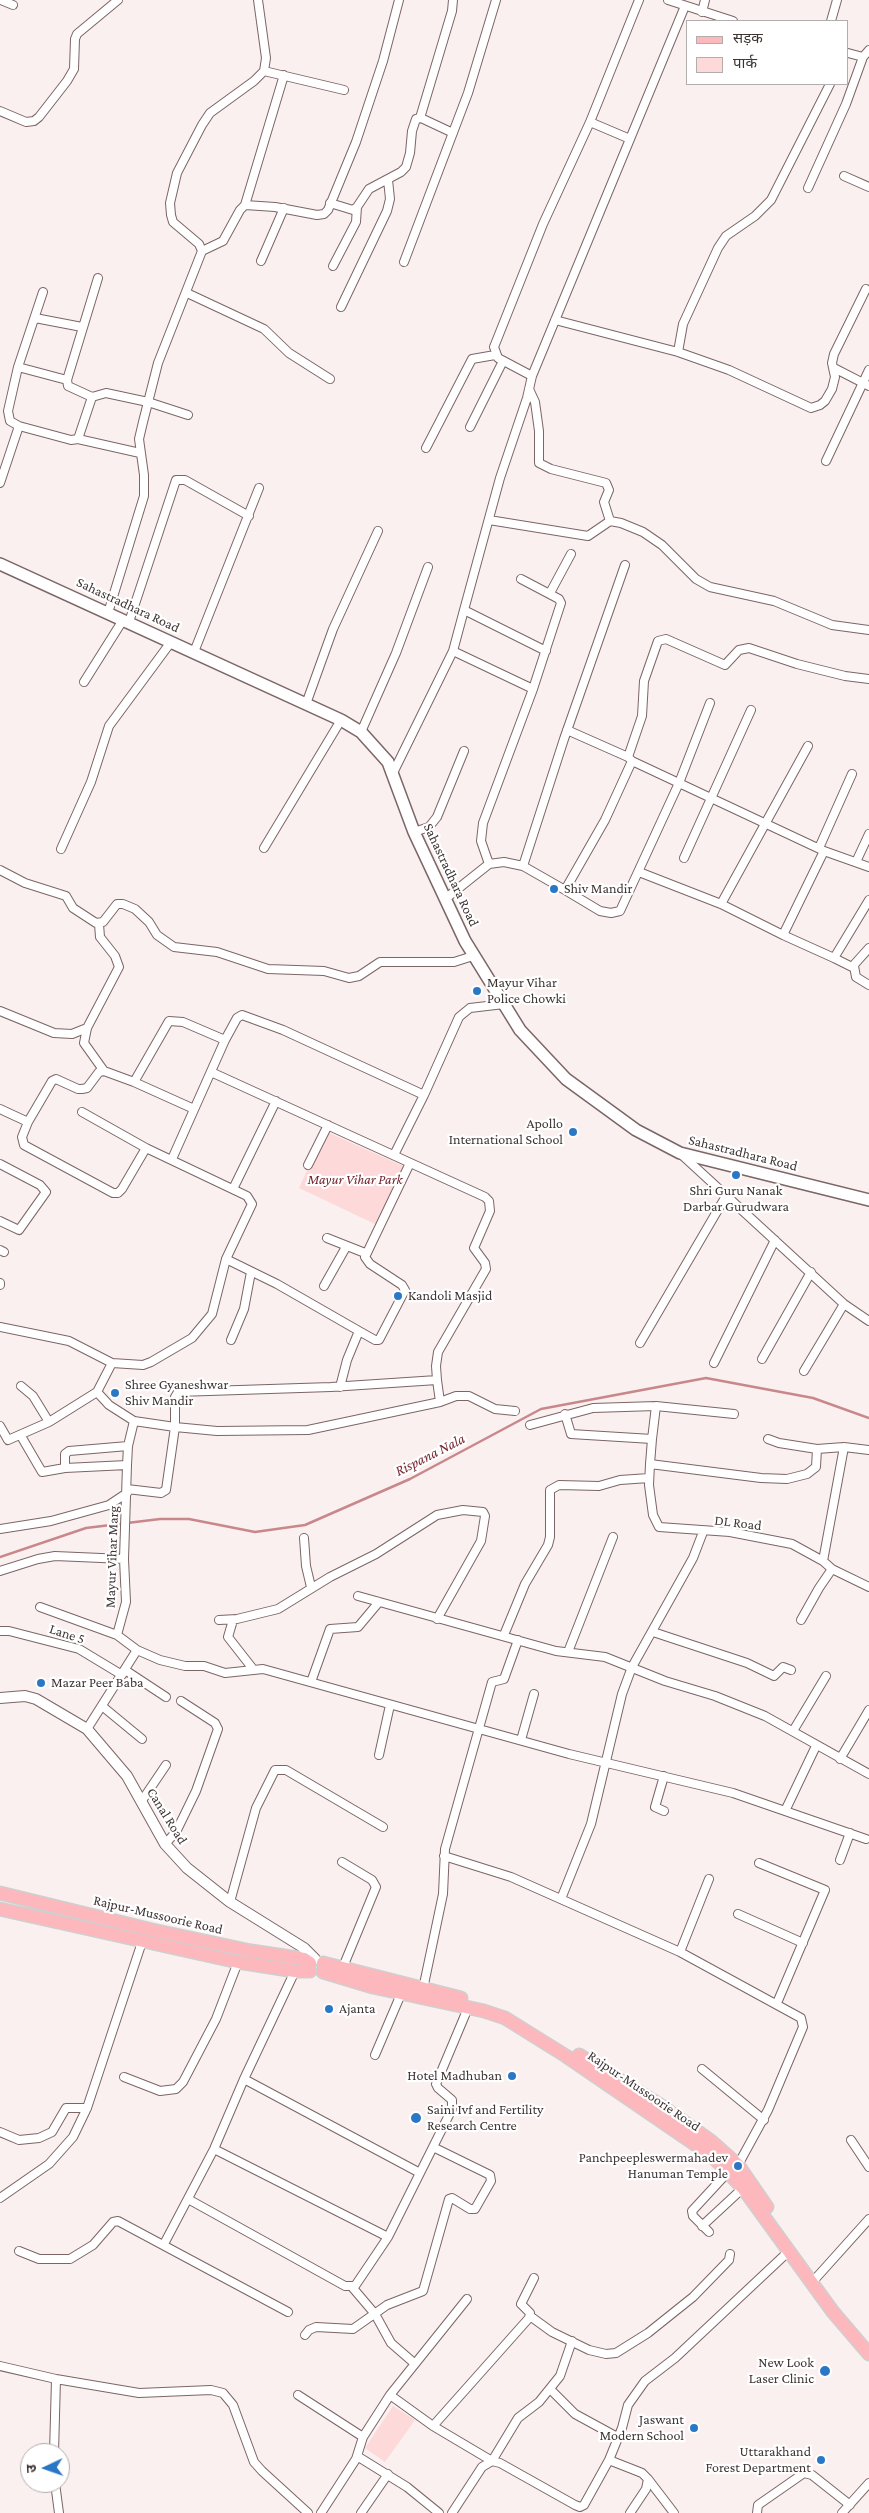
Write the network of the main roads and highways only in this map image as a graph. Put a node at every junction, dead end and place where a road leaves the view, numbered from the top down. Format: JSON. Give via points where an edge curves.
{"nodes":[{"id":1,"x":0,"y":564,"type":"edge"},
{"id":2,"x":869,"y":1200,"type":"edge"},
{"id":3,"x":0,"y":1893,"type":"edge"},
{"id":4,"x":0,"y":1909,"type":"edge"},
{"id":5,"x":316,"y":1966,"type":"junction"},
{"id":6,"x":733,"y":2168,"type":"junction"},
{"id":7,"x":869,"y":2342,"type":"edge"},
{"id":8,"x":869,"y":2354,"type":"edge"}],
"edges":[{"from":1,"to":2,"type":"main road","name":"Sahastradhara Road","via":[[361,732],[388,762],[414,832],[473,956],[520,1030],[566,1079],[636,1130],[680,1153]]},
{"from":3,"to":5,"type":"main road","name":"Rajpur-Mussoorie Road","via":[[152,1930],[304,1959]]},
{"from":4,"to":5,"type":"main road","name":"Rajpur-Mussoorie Road","via":[[238,1962],[295,1972]]},
{"from":5,"to":6,"type":"main road","name":"Rajpur-Mussoorie Road","via":[[401,1994],[505,2018]]},
{"from":5,"to":6,"type":"main road","name":"Rajpur-Mussoorie Road","via":[[343,1967],[478,2002],[512,2016],[663,2107],[711,2141]]},
{"from":6,"to":7,"type":"main road","name":"Rajpur-Mussoorie Road"},
{"from":6,"to":8,"type":"main road","name":"Rajpur-Mussoorie Road","via":[[743,2188],[833,2312]]}]}
